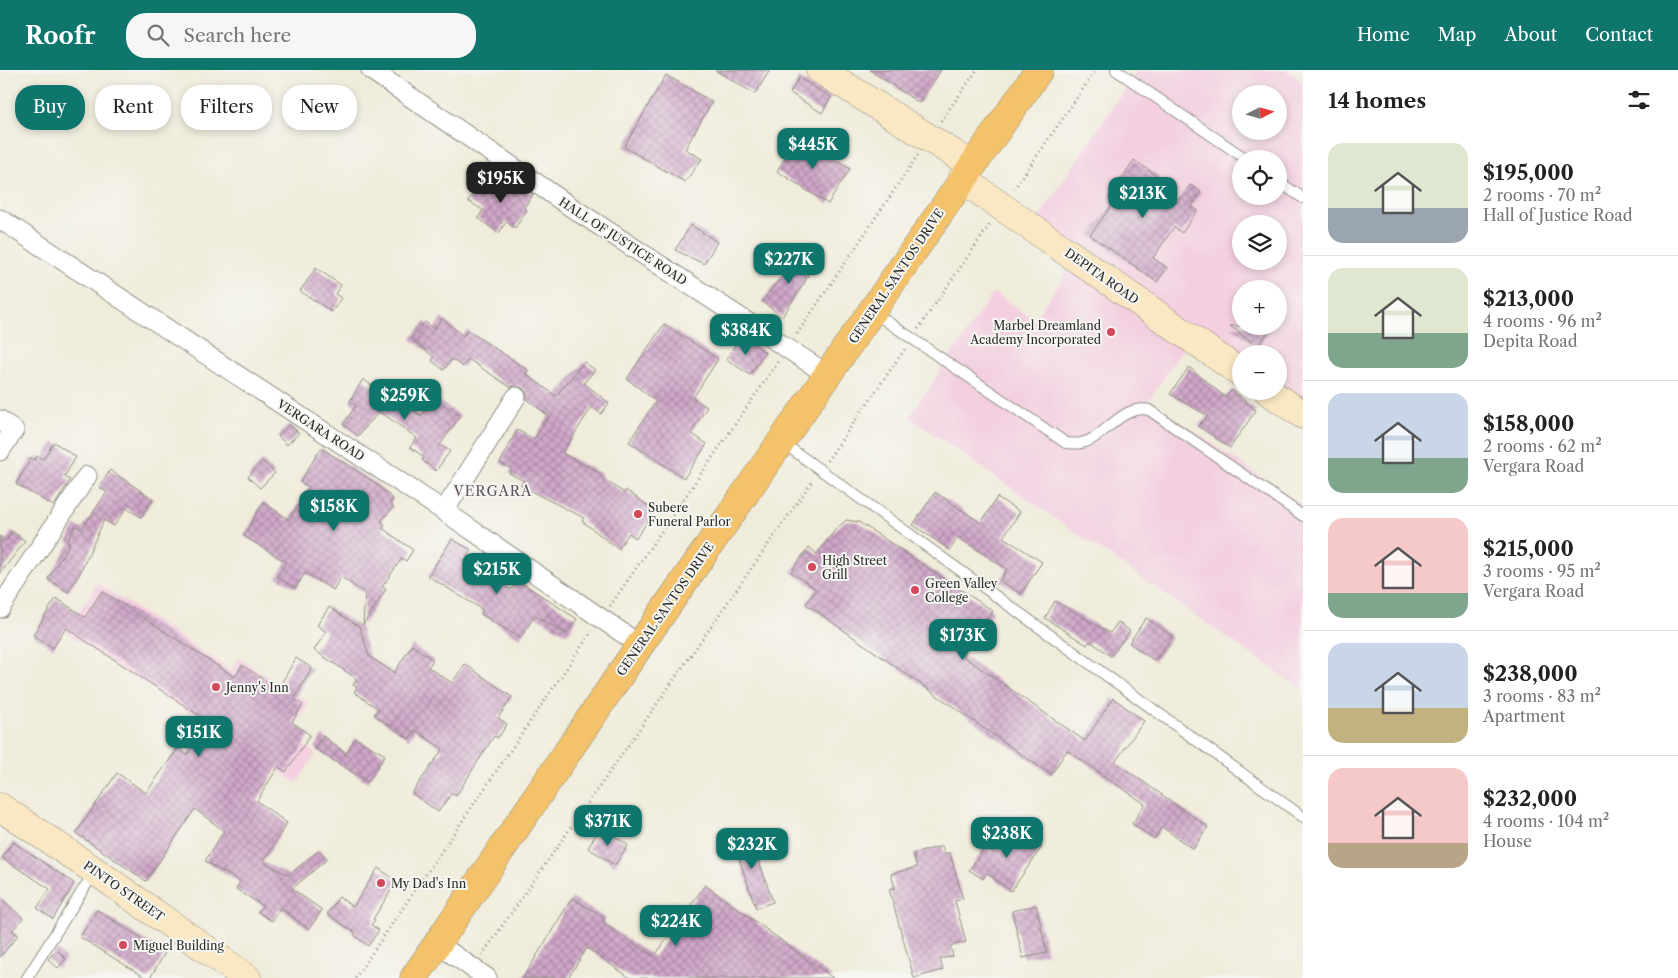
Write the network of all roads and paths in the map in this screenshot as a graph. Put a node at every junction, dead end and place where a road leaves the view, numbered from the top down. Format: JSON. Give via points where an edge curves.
{"nodes":[{"id":1,"x":371,"y":70,"type":"edge"},
{"id":2,"x":820,"y":70,"type":"edge"},
{"id":3,"x":977,"y":70,"type":"edge"},
{"id":4,"x":1039,"y":70,"type":"edge"},
{"id":5,"x":1116,"y":70,"type":"edge"},
{"id":6,"x":929,"y":138,"type":"junction"},
{"id":7,"x":1233,"y":150,"type":"edge"},
{"id":8,"x":967,"y":172,"type":"junction"},
{"id":9,"x":1287,"y":187,"type":"edge"},
{"id":10,"x":1303,"y":198,"type":"edge"},
{"id":11,"x":0,"y":219,"type":"edge"},
{"id":12,"x":872,"y":311,"type":"junction"},
{"id":13,"x":787,"y":349,"type":"junction"},
{"id":14,"x":899,"y":357,"type":"dead end"},
{"id":15,"x":1232,"y":366,"type":"edge"},
{"id":16,"x":828,"y":375,"type":"junction"},
{"id":17,"x":516,"y":396,"type":"dead end"},
{"id":18,"x":1281,"y":400,"type":"edge"},
{"id":19,"x":1303,"y":416,"type":"edge"},
{"id":20,"x":0,"y":420,"type":"edge"},
{"id":21,"x":782,"y":442,"type":"junction"},
{"id":22,"x":0,"y":451,"type":"edge"},
{"id":23,"x":820,"y":470,"type":"junction"},
{"id":24,"x":87,"y":476,"type":"dead end"},
{"id":25,"x":444,"y":511,"type":"junction"},
{"id":26,"x":1303,"y":516,"type":"edge"},
{"id":27,"x":0,"y":608,"type":"edge"},
{"id":28,"x":601,"y":618,"type":"junction"},
{"id":29,"x":640,"y":644,"type":"junction"},
{"id":30,"x":0,"y":807,"type":"edge"},
{"id":31,"x":1303,"y":818,"type":"edge"},
{"id":32,"x":96,"y":870,"type":"junction"},
{"id":33,"x":438,"y":944,"type":"junction"},
{"id":34,"x":480,"y":973,"type":"edge"},
{"id":35,"x":28,"y":978,"type":"edge"},
{"id":36,"x":247,"y":978,"type":"edge"},
{"id":37,"x":355,"y":978,"type":"edge"},
{"id":38,"x":414,"y":978,"type":"edge"}],
"edges":[{"from":1,"to":13,"type":"street","name":"HALL OF JUSTICE ROAD"},
{"from":2,"to":6,"type":"street","name":"DEPITA ROAD"},
{"from":3,"to":6,"type":"path"},
{"from":4,"to":8,"type":"highway","name":"GENERAL SANTOS DRIVE"},
{"from":5,"to":7,"type":"lane"},
{"from":6,"to":8,"type":"street","name":"DEPITA ROAD"},
{"from":6,"to":13,"type":"path"},
{"from":8,"to":12,"type":"highway","name":"GENERAL SANTOS DRIVE"},
{"from":8,"to":15,"type":"street","name":"DEPITA ROAD"},
{"from":9,"to":10,"type":"lane"},
{"from":11,"to":25,"type":"street","name":"VERGARA ROAD"},
{"from":12,"to":16,"type":"highway","name":"GENERAL SANTOS DRIVE"},
{"from":12,"to":26,"type":"lane","via":[[1066,443],[1082,443],[1127,413],[1140,408],[1150,410]]},
{"from":13,"to":16,"type":"street","name":"HALL OF JUSTICE ROAD"},
{"from":13,"to":28,"type":"path"},
{"from":14,"to":23,"type":"path"},
{"from":16,"to":21,"type":"highway","name":"GENERAL SANTOS DRIVE"},
{"from":17,"to":25,"type":"street"},
{"from":18,"to":19,"type":"street"},
{"from":20,"to":22,"type":"street","via":[[14,430]]},
{"from":21,"to":23,"type":"lane"},
{"from":21,"to":29,"type":"highway","name":"GENERAL SANTOS DRIVE"},
{"from":23,"to":31,"type":"lane"},
{"from":23,"to":34,"type":"path"},
{"from":24,"to":27,"type":"street"},
{"from":25,"to":28,"type":"street","name":"VERGARA ROAD"},
{"from":28,"to":29,"type":"street","name":"VERGARA ROAD"},
{"from":28,"to":37,"type":"path"},
{"from":29,"to":33,"type":"highway","name":"GENERAL SANTOS DRIVE"},
{"from":30,"to":32,"type":"street","name":"PINTO STREET"},
{"from":32,"to":35,"type":"lane"},
{"from":32,"to":36,"type":"street","name":"PINTO STREET"},
{"from":33,"to":34,"type":"street"},
{"from":33,"to":38,"type":"highway","name":"GENERAL SANTOS DRIVE"}]}
